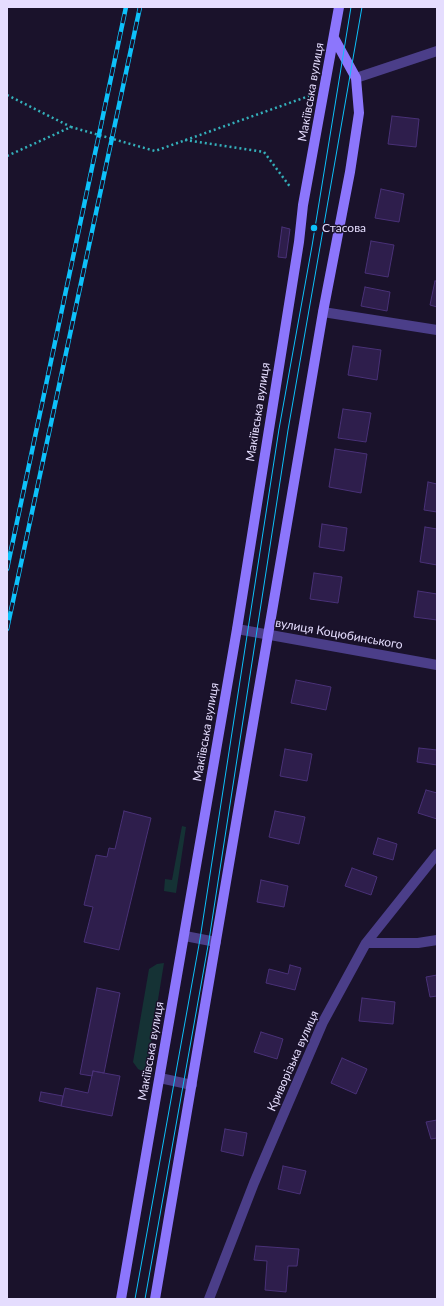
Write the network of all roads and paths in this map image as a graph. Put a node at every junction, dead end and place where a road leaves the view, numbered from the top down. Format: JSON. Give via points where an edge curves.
{"nodes":[{"id":1,"x":339,"y":7,"type":"edge"},
{"id":2,"x":334,"y":38,"type":"junction"},
{"id":3,"x":437,"y":51,"type":"edge"},
{"id":4,"x":356,"y":78,"type":"junction"},
{"id":5,"x":324,"y":90,"type":"junction"},
{"id":6,"x":7,"y":95,"type":"edge"},
{"id":7,"x":71,"y":127,"type":"junction"},
{"id":8,"x":184,"y":140,"type":"junction"},
{"id":9,"x":7,"y":156,"type":"edge"},
{"id":10,"x":303,"y":204,"type":"junction"},
{"id":11,"x":323,"y":312,"type":"junction"},
{"id":12,"x":437,"y":330,"type":"edge"},
{"id":13,"x":237,"y":629,"type":"junction"},
{"id":14,"x":269,"y":635,"type":"junction"},
{"id":15,"x":437,"y":665,"type":"edge"},
{"id":16,"x":437,"y":854,"type":"edge"},
{"id":17,"x":185,"y":936,"type":"junction"},
{"id":18,"x":437,"y":940,"type":"edge"},
{"id":19,"x":216,"y":942,"type":"junction"},
{"id":20,"x":366,"y":943,"type":"junction"},
{"id":21,"x":160,"y":1078,"type":"junction"},
{"id":22,"x":192,"y":1085,"type":"junction"},
{"id":23,"x":121,"y":1299,"type":"edge"},
{"id":24,"x":155,"y":1299,"type":"edge"},
{"id":25,"x":209,"y":1299,"type":"edge"}],
"edges":[{"from":1,"to":2,"type":"main road"},
{"from":2,"to":4,"type":"main road","name":"Макіївська вулиця"},
{"from":2,"to":5,"type":"main road","name":"Макіївська вулиця"},
{"from":3,"to":4,"type":"street"},
{"from":4,"to":11,"type":"main road","name":"Макіївська вулиця","via":[[359,113]]},
{"from":5,"to":8,"type":"path"},
{"from":5,"to":10,"type":"main road","name":"Макіївська вулиця"},
{"from":6,"to":7,"type":"path"},
{"from":7,"to":8,"type":"path","via":[[155,151]]},
{"from":7,"to":9,"type":"path"},
{"from":8,"to":10,"type":"path","via":[[264,152]]},
{"from":10,"to":13,"type":"main road","name":"Макіївська вулиця"},
{"from":11,"to":12,"type":"street"},
{"from":11,"to":14,"type":"main road","name":"Макіївська вулиця"},
{"from":13,"to":14,"type":"street","name":"вулиця Коцюбинського"},
{"from":13,"to":17,"type":"main road","name":"Макіївська вулиця"},
{"from":14,"to":15,"type":"street","name":"вулиця Коцюбинського"},
{"from":14,"to":19,"type":"main road","name":"Макіївська вулиця"},
{"from":16,"to":20,"type":"street","name":"Криворізька вулиця"},
{"from":17,"to":19,"type":"street"},
{"from":17,"to":21,"type":"main road","name":"Макіївська вулиця"},
{"from":18,"to":20,"type":"street","via":[[418,943]]},
{"from":19,"to":22,"type":"main road","name":"Макіївська вулиця"},
{"from":20,"to":25,"type":"street","name":"Криворізька вулиця","via":[[323,1022],[254,1183]]},
{"from":21,"to":22,"type":"street"},
{"from":21,"to":23,"type":"main road","name":"Макіївська вулиця"},
{"from":22,"to":24,"type":"main road","name":"Макіївська вулиця"}]}
